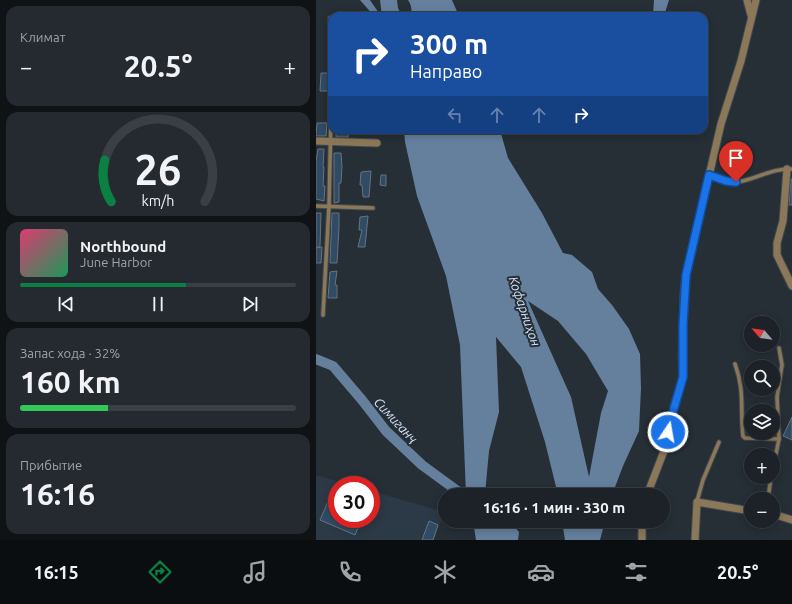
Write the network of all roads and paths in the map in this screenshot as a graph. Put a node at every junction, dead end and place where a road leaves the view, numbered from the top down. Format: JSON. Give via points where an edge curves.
{"nodes":[{"id":1,"x":747,"y":0,"type":"edge"},
{"id":2,"x":756,"y":0,"type":"edge"},
{"id":3,"x":751,"y":16,"type":"junction"},
{"id":4,"x":330,"y":134,"type":"edge"},
{"id":5,"x":316,"y":141,"type":"edge"},
{"id":6,"x":330,"y":142,"type":"junction"},
{"id":7,"x":377,"y":143,"type":"dead end"},
{"id":8,"x":790,"y":169,"type":"edge"},
{"id":9,"x":709,"y":175,"type":"junction"},
{"id":10,"x":316,"y":206,"type":"edge"},
{"id":11,"x":330,"y":206,"type":"junction"},
{"id":12,"x":373,"y":208,"type":"dead end"},
{"id":13,"x":792,"y":286,"type":"edge"},
{"id":14,"x":323,"y":315,"type":"dead end"},
{"id":15,"x":780,"y":352,"type":"edge"},
{"id":16,"x":735,"y":364,"type":"dead end"},
{"id":17,"x":777,"y":404,"type":"edge"},
{"id":18,"x":744,"y":437,"type":"edge"},
{"id":19,"x":719,"y":442,"type":"dead end"},
{"id":20,"x":650,"y":488,"type":"edge"},
{"id":21,"x":697,"y":502,"type":"junction"},
{"id":22,"x":744,"y":509,"type":"edge"},
{"id":23,"x":780,"y":516,"type":"edge"},
{"id":24,"x":792,"y":520,"type":"edge"},
{"id":25,"x":642,"y":528,"type":"edge"},
{"id":26,"x":642,"y":540,"type":"edge"},
{"id":27,"x":695,"y":540,"type":"edge"}],
"edges":[{"from":1,"to":3,"type":"street"},
{"from":2,"to":3,"type":"street"},
{"from":3,"to":9,"type":"street"},
{"from":4,"to":6,"type":"lane"},
{"from":5,"to":6,"type":"street"},
{"from":6,"to":7,"type":"street"},
{"from":6,"to":11,"type":"lane"},
{"from":8,"to":9,"type":"lane","via":[[774,170],[736,182]]},
{"from":8,"to":13,"type":"street","via":[[777,255]]},
{"from":9,"to":20,"type":"street","via":[[685,279],[683,377],[664,451]]},
{"from":10,"to":11,"type":"lane"},
{"from":11,"to":12,"type":"lane"},
{"from":11,"to":14,"type":"lane"},
{"from":15,"to":17,"type":"lane","via":[[782,365]]},
{"from":16,"to":18,"type":"lane","via":[[740,377]]},
{"from":19,"to":21,"type":"lane"},
{"from":21,"to":22,"type":"street"},
{"from":21,"to":27,"type":"street"},
{"from":23,"to":24,"type":"street"},
{"from":25,"to":26,"type":"street"}]}
